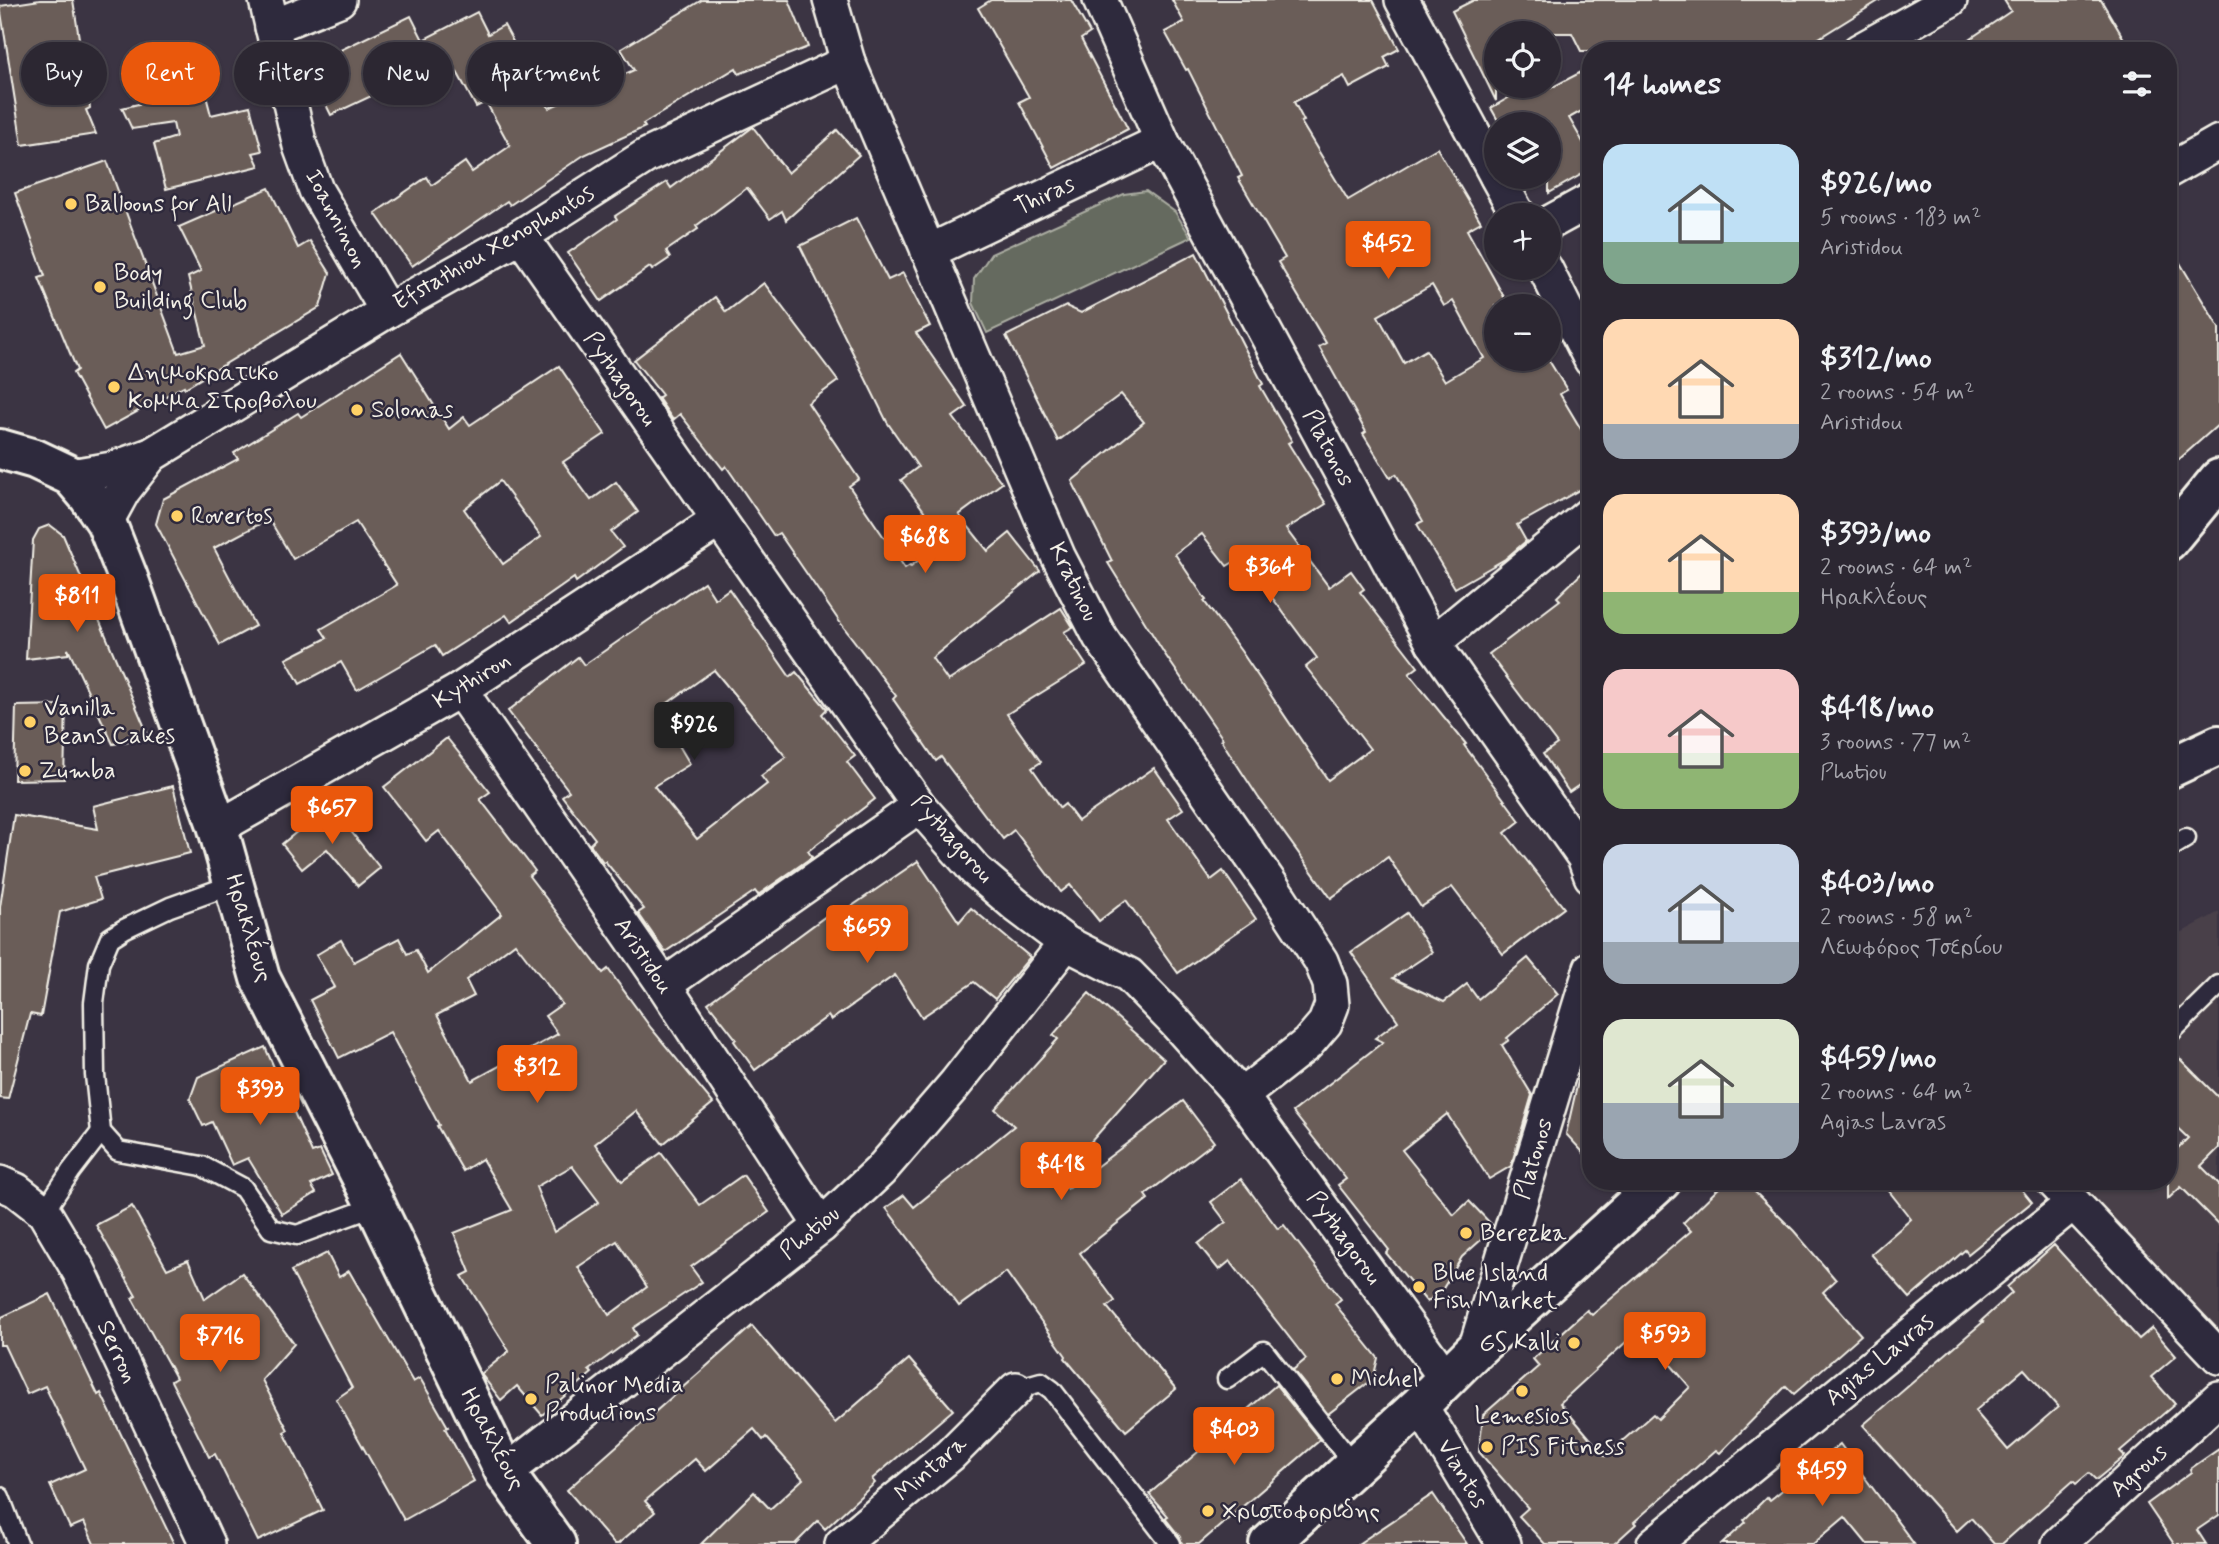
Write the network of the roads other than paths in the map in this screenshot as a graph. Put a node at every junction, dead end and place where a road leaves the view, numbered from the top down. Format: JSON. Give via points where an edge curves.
{"nodes":[{"id":1,"x":339,"y":0,"type":"edge"},
{"id":2,"x":830,"y":0,"type":"edge"},
{"id":3,"x":1100,"y":0,"type":"edge"},
{"id":4,"x":1402,"y":0,"type":"edge"},
{"id":5,"x":1950,"y":0,"type":"edge"},
{"id":6,"x":269,"y":13,"type":"edge"},
{"id":7,"x":1875,"y":42,"type":"edge"},
{"id":8,"x":848,"y":62,"type":"junction"},
{"id":9,"x":1162,"y":141,"type":"junction"},
{"id":10,"x":2219,"y":142,"type":"edge"},
{"id":11,"x":1484,"y":152,"type":"edge"},
{"id":12,"x":2177,"y":167,"type":"edge"},
{"id":13,"x":1582,"y":205,"type":"edge"},
{"id":14,"x":1561,"y":216,"type":"edge"},
{"id":15,"x":521,"y":236,"type":"junction"},
{"id":16,"x":928,"y":252,"type":"junction"},
{"id":17,"x":1551,"y":280,"type":"edge"},
{"id":18,"x":387,"y":311,"type":"junction"},
{"id":19,"x":1582,"y":342,"type":"edge"},
{"id":20,"x":0,"y":449,"type":"edge"},
{"id":21,"x":151,"y":455,"type":"junction"},
{"id":22,"x":71,"y":476,"type":"junction"},
{"id":23,"x":2219,"y":479,"type":"edge"},
{"id":24,"x":1582,"y":520,"type":"edge"},
{"id":25,"x":106,"y":522,"type":"junction"},
{"id":26,"x":719,"y":522,"type":"junction"},
{"id":27,"x":2177,"y":530,"type":"edge"},
{"id":28,"x":1433,"y":643,"type":"junction"},
{"id":29,"x":460,"y":690,"type":"junction"},
{"id":30,"x":2177,"y":746,"type":"edge"},
{"id":31,"x":2214,"y":747,"type":"edge"},
{"id":32,"x":2177,"y":765,"type":"edge"},
{"id":33,"x":919,"y":806,"type":"junction"},
{"id":34,"x":217,"y":825,"type":"junction"},
{"id":35,"x":2186,"y":838,"type":"dead end"},
{"id":36,"x":2177,"y":844,"type":"edge"},
{"id":37,"x":1582,"y":853,"type":"edge"},
{"id":38,"x":234,"y":884,"type":"junction"},
{"id":39,"x":1066,"y":943,"type":"junction"},
{"id":40,"x":664,"y":985,"type":"junction"},
{"id":41,"x":2219,"y":985,"type":"edge"},
{"id":42,"x":1582,"y":998,"type":"edge"},
{"id":43,"x":2177,"y":1026,"type":"edge"},
{"id":44,"x":1241,"y":1096,"type":"junction"},
{"id":45,"x":101,"y":1132,"type":"junction"},
{"id":46,"x":0,"y":1183,"type":"edge"},
{"id":47,"x":1651,"y":1190,"type":"edge"},
{"id":48,"x":2063,"y":1192,"type":"edge"},
{"id":49,"x":376,"y":1206,"type":"junction"},
{"id":50,"x":44,"y":1212,"type":"junction"},
{"id":51,"x":821,"y":1226,"type":"junction"},
{"id":52,"x":1475,"y":1350,"type":"junction"},
{"id":53,"x":2219,"y":1357,"type":"edge"},
{"id":54,"x":1227,"y":1378,"type":"dead end"},
{"id":55,"x":1016,"y":1389,"type":"joint"},
{"id":56,"x":1434,"y":1392,"type":"junction"},
{"id":57,"x":2215,"y":1407,"type":"edge"},
{"id":58,"x":1354,"y":1465,"type":"junction"},
{"id":59,"x":505,"y":1474,"type":"junction"},
{"id":60,"x":0,"y":1497,"type":"edge"},
{"id":61,"x":10,"y":1538,"type":"edge"},
{"id":62,"x":207,"y":1544,"type":"edge"},
{"id":63,"x":556,"y":1544,"type":"edge"},
{"id":64,"x":842,"y":1544,"type":"edge"},
{"id":65,"x":1171,"y":1544,"type":"edge"},
{"id":66,"x":1269,"y":1544,"type":"edge"},
{"id":67,"x":1504,"y":1544,"type":"edge"},
{"id":68,"x":1654,"y":1544,"type":"edge"},
{"id":69,"x":2059,"y":1544,"type":"edge"}],
"edges":[{"from":1,"to":6,"type":"street"},
{"from":2,"to":8,"type":"street","name":"Kratinou"},
{"from":3,"to":9,"type":"street","name":"Platonos"},
{"from":4,"to":11,"type":"street"},
{"from":5,"to":7,"type":"street"},
{"from":6,"to":18,"type":"street","name":"Ioanninon","via":[[300,146],[316,190]]},
{"from":8,"to":15,"type":"street","name":"Efstathiou Xenophontos","via":[[646,156]]},
{"from":8,"to":16,"type":"street","name":"Kratinou"},
{"from":9,"to":16,"type":"street","name":"Thiras"},
{"from":9,"to":28,"type":"street","name":"Platonos"},
{"from":10,"to":12,"type":"street"},
{"from":13,"to":14,"type":"street"},
{"from":15,"to":18,"type":"street","name":"Efstathiou Xenophontos"},
{"from":15,"to":26,"type":"street","name":"Pythagorou"},
{"from":16,"to":44,"type":"street","name":"Kratinou","via":[[1058,556],[1100,637],[1280,898],[1321,961],[1330,984],[1332,1005],[1325,1023],[1307,1044]]},
{"from":17,"to":19,"type":"street"},
{"from":18,"to":21,"type":"street","name":"Efstathiou Xenophontos"},
{"from":20,"to":22,"type":"street","name":"Ηρακλέους"},
{"from":21,"to":22,"type":"street","name":"Efstathiou Xenophontos","via":[[112,470]]},
{"from":21,"to":25,"type":"street","name":"Efstathiou Xenophontos"},
{"from":22,"to":25,"type":"street","name":"Ηρακλέους"},
{"from":23,"to":27,"type":"street"},
{"from":24,"to":28,"type":"street"},
{"from":25,"to":34,"type":"street","name":"Ηρακλέους"},
{"from":26,"to":29,"type":"street","name":"Kythiron"},
{"from":26,"to":33,"type":"street","name":"Pythagorou"},
{"from":28,"to":37,"type":"street","name":"Platonos"},
{"from":29,"to":34,"type":"street","name":"Kythiron"},
{"from":29,"to":40,"type":"street","name":"Aristidou"},
{"from":30,"to":31,"type":"street"},
{"from":31,"to":32,"type":"street"},
{"from":33,"to":39,"type":"street","name":"Pythagorou","via":[[976,871]]},
{"from":33,"to":40,"type":"street"},
{"from":34,"to":38,"type":"street","name":"Ηρακλέους"},
{"from":35,"to":36,"type":"lane"},
{"from":38,"to":45,"type":"lane","via":[[170,907],[110,938],[99,964],[94,1003]]},
{"from":38,"to":49,"type":"street","name":"Ηρακλέους","via":[[260,978]]},
{"from":39,"to":44,"type":"street","name":"Pythagorou","via":[[1129,975]]},
{"from":39,"to":51,"type":"street","name":"Photiou","via":[[880,1171]]},
{"from":40,"to":51,"type":"street","name":"Aristidou"},
{"from":41,"to":43,"type":"lane"},
{"from":42,"to":52,"type":"street","name":"Platonos"},
{"from":44,"to":56,"type":"street","name":"Pythagorou"},
{"from":45,"to":49,"type":"lane","via":[[118,1151],[202,1166],[243,1188],[271,1229],[297,1235]]},
{"from":45,"to":50,"type":"lane"},
{"from":46,"to":50,"type":"street","name":"Serron"},
{"from":47,"to":52,"type":"street"},
{"from":48,"to":53,"type":"street"},
{"from":48,"to":68,"type":"street","name":"Agias Lavras"},
{"from":49,"to":59,"type":"street","name":"Ηρακλέους"},
{"from":50,"to":62,"type":"street","name":"Serron","via":[[79,1270]]},
{"from":51,"to":59,"type":"street","name":"Photiou"},
{"from":52,"to":56,"type":"street"},
{"from":54,"to":58,"type":"lane","via":[[1264,1351]]},
{"from":55,"to":64,"type":"street","name":"Mintara","via":[[950,1455]]},
{"from":55,"to":65,"type":"lane","via":[[1041,1382],[1052,1390]]},
{"from":56,"to":58,"type":"street"},
{"from":56,"to":67,"type":"street","name":"Viantos"},
{"from":57,"to":69,"type":"street","name":"Agrous"},
{"from":58,"to":66,"type":"street"},
{"from":59,"to":63,"type":"street","name":"Ηρακλέους"},
{"from":60,"to":61,"type":"lane"}]}
